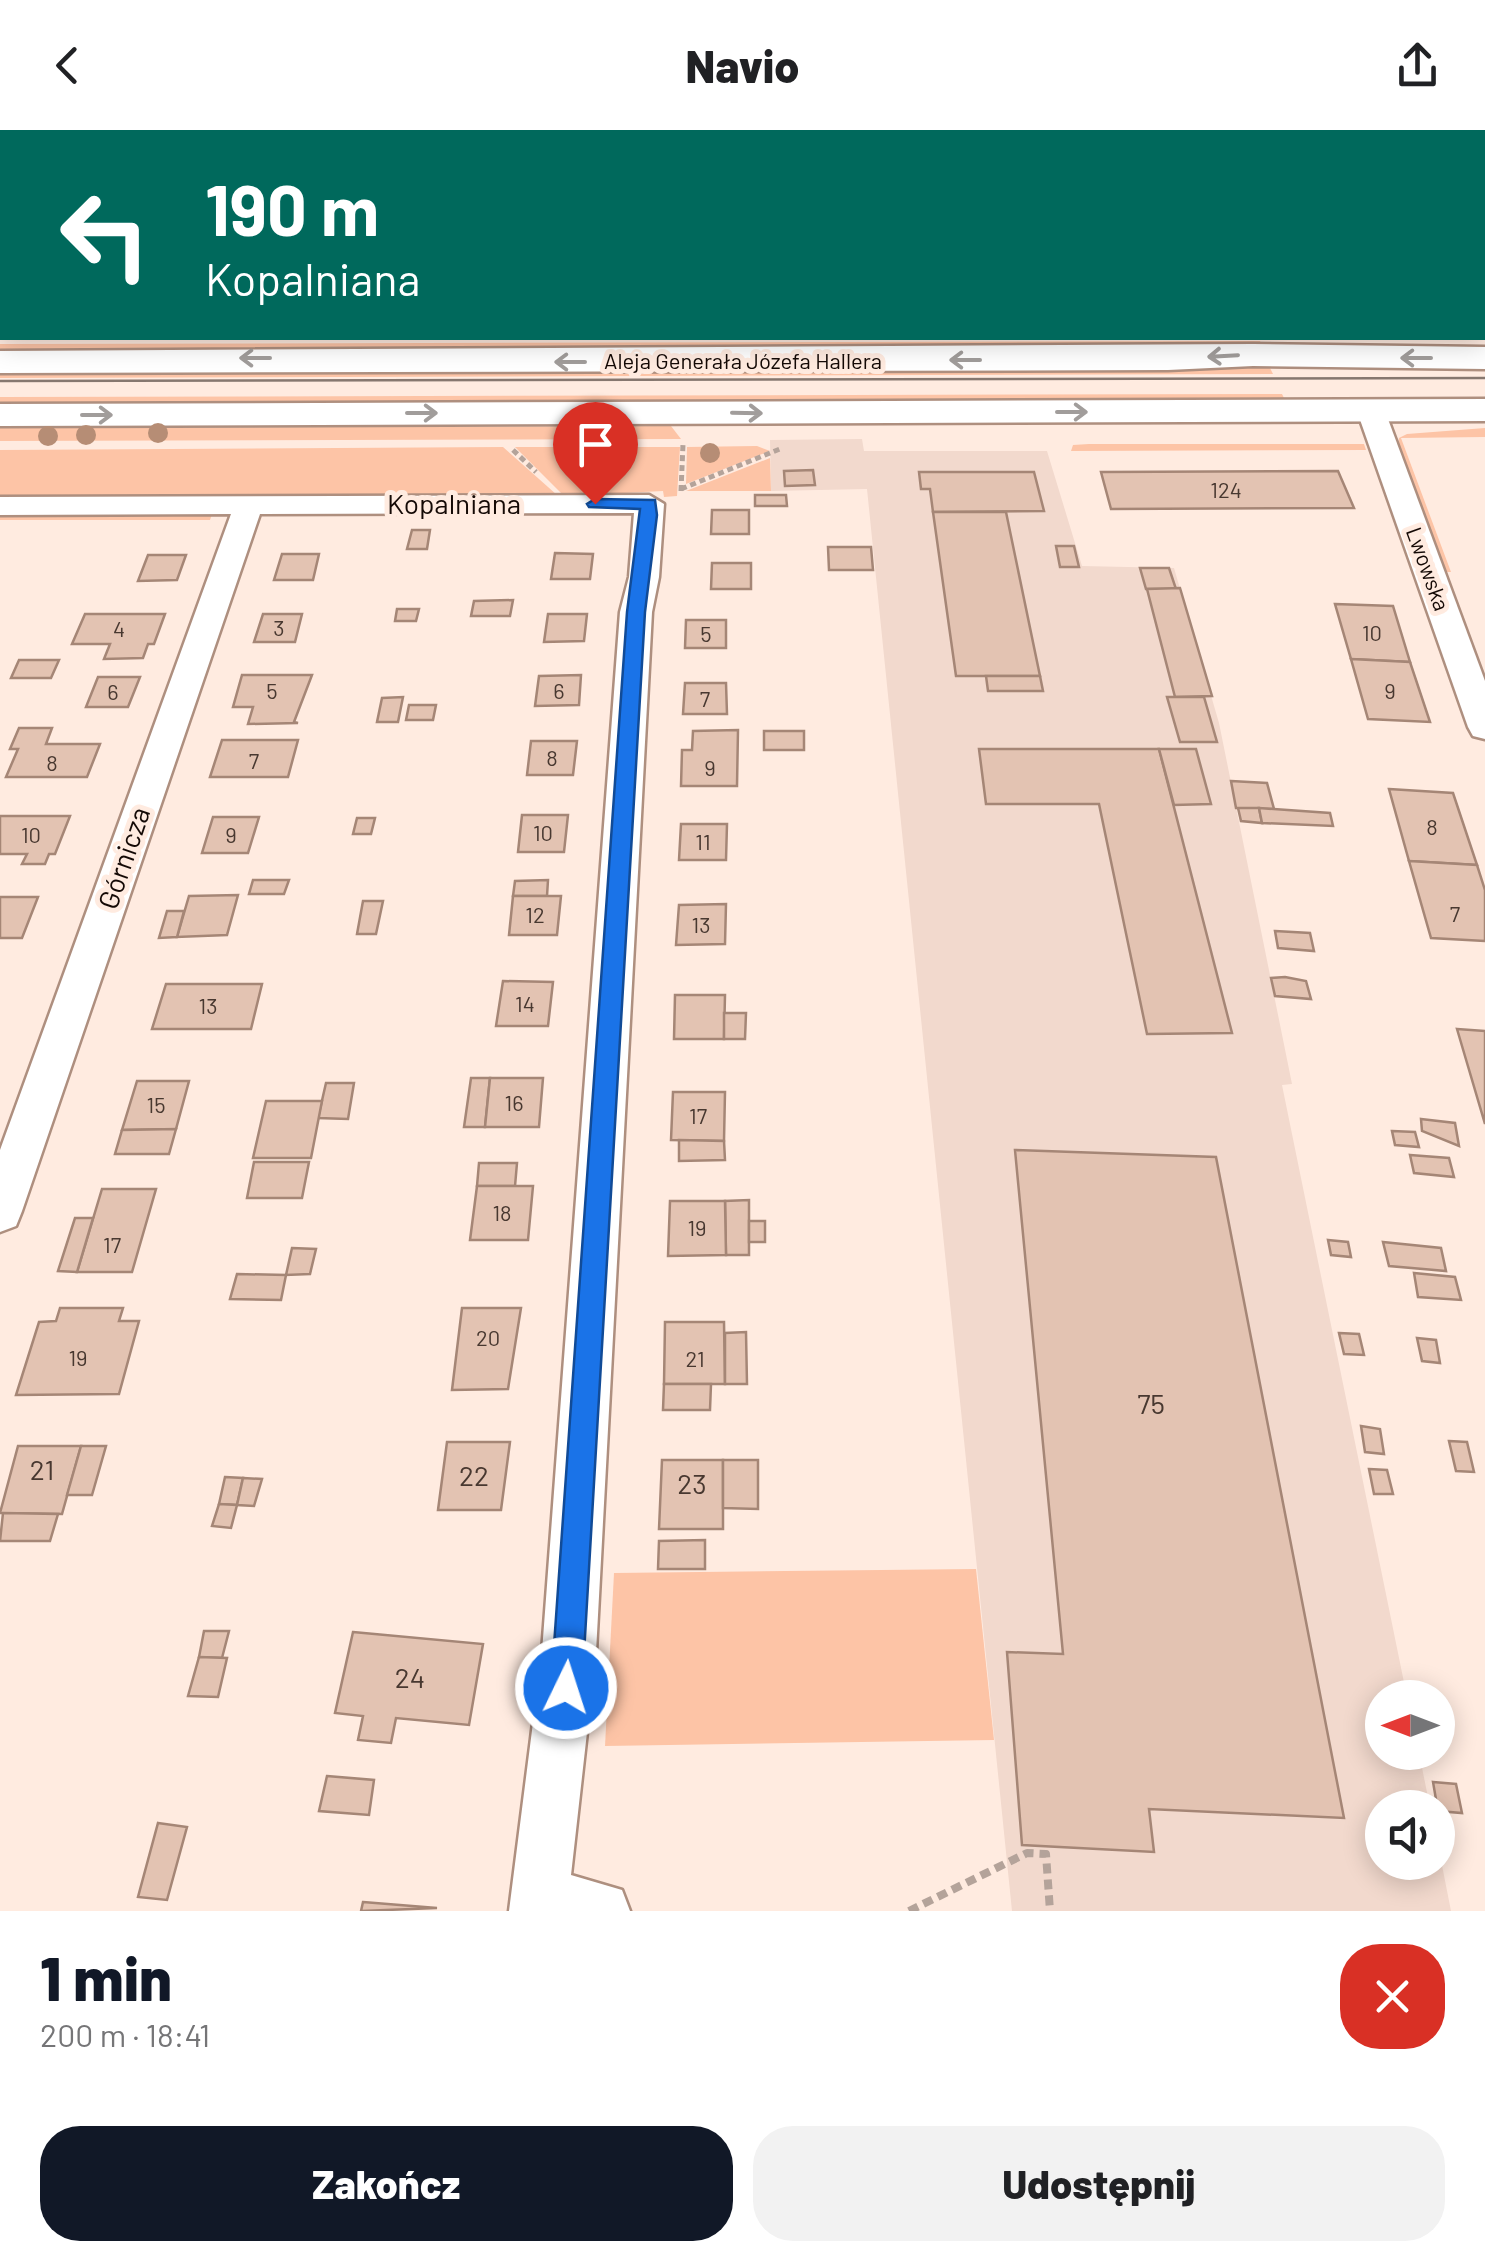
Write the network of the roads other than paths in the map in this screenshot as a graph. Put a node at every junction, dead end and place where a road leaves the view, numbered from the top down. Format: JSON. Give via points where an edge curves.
{"nodes":[{"id":1,"x":1485,"y":358,"type":"edge"},
{"id":2,"x":0,"y":362,"type":"edge"},
{"id":3,"x":1485,"y":410,"type":"edge"},
{"id":4,"x":1371,"y":411,"type":"junction"},
{"id":5,"x":0,"y":415,"type":"edge"},
{"id":6,"x":249,"y":505,"type":"junction"},
{"id":7,"x":0,"y":506,"type":"edge"},
{"id":8,"x":1474,"y":666,"type":"edge"},
{"id":9,"x":1485,"y":727,"type":"edge"},
{"id":10,"x":0,"y":1211,"type":"edge"},
{"id":11,"x":539,"y":1904,"type":"edge"},
{"id":12,"x":601,"y":1911,"type":"edge"}],
"edges":[{"from":1,"to":2,"type":"main road","name":"Aleja Generała Józefa Hallera","one_way":true},
{"from":3,"to":4,"type":"main road","name":"Aleja Generała Józefa Hallera"},
{"from":5,"to":4,"type":"main road","name":"Aleja Generała Józefa Hallera","one_way":true},
{"from":4,"to":8,"type":"street","name":"Lwowska"},
{"from":6,"to":7,"type":"street","name":"Kopalniana"},
{"from":6,"to":10,"type":"street","name":"Górnicza"},
{"from":6,"to":11,"type":"street","name":"Kopalniana","via":[[649,504],[636,612],[569,1652]]},
{"from":8,"to":9,"type":"street","name":"Lwowska"},
{"from":11,"to":12,"type":"street","name":"Kopalniana"}]}
